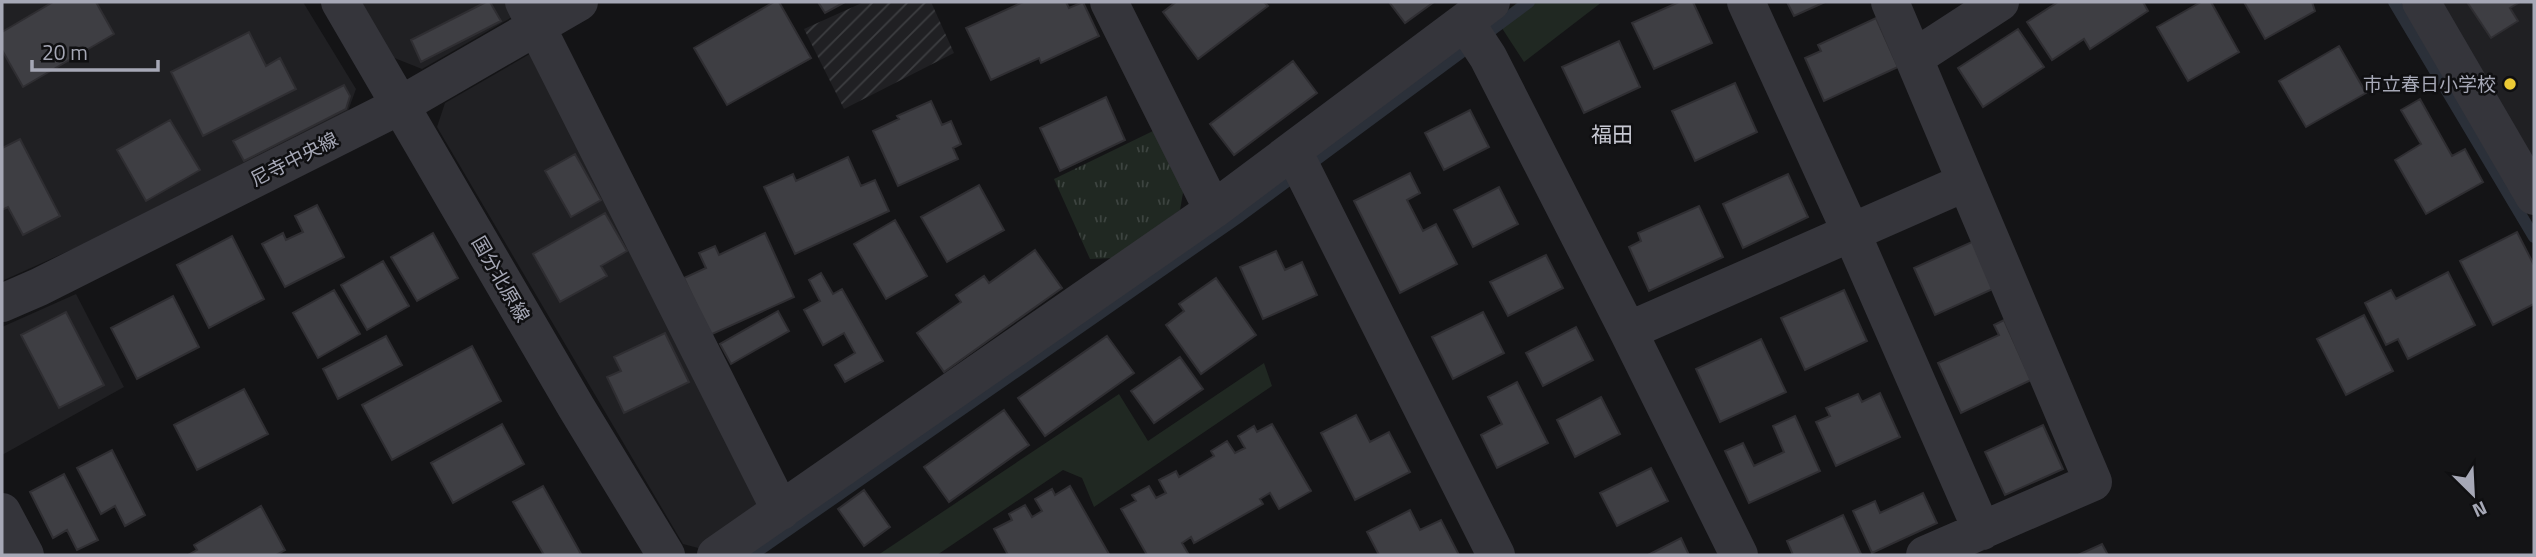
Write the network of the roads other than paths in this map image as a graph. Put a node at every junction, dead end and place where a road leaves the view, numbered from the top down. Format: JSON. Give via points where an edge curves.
{"nodes":[{"id":1,"x":340,"y":2,"type":"edge"},
{"id":2,"x":579,"y":2,"type":"edge"},
{"id":3,"x":1110,"y":2,"type":"edge"},
{"id":4,"x":1746,"y":2,"type":"edge"},
{"id":5,"x":1890,"y":2,"type":"edge"},
{"id":6,"x":2000,"y":2,"type":"edge"},
{"id":7,"x":2421,"y":2,"type":"edge"},
{"id":8,"x":1478,"y":12,"type":"edge"},
{"id":9,"x":530,"y":14,"type":"edge"},
{"id":10,"x":1914,"y":58,"type":"junction"},
{"id":11,"x":399,"y":106,"type":"junction"},
{"id":12,"x":1301,"y":166,"type":"junction"},
{"id":13,"x":1966,"y":182,"type":"junction"},
{"id":14,"x":2534,"y":196,"type":"edge"},
{"id":15,"x":1213,"y":210,"type":"junction"},
{"id":16,"x":1851,"y":232,"type":"junction"},
{"id":17,"x":2,"y":303,"type":"edge"},
{"id":18,"x":1629,"y":331,"type":"junction"},
{"id":19,"x":781,"y":511,"type":"junction"},
{"id":20,"x":2,"y":512,"type":"edge"},
{"id":21,"x":1982,"y":531,"type":"junction"},
{"id":22,"x":25,"y":555,"type":"edge"},
{"id":23,"x":666,"y":555,"type":"edge"},
{"id":24,"x":716,"y":555,"type":"edge"},
{"id":25,"x":1496,"y":555,"type":"edge"},
{"id":26,"x":1739,"y":555,"type":"edge"},
{"id":27,"x":1926,"y":555,"type":"edge"}],
"edges":[{"from":1,"to":11,"type":"street","name":"国分北原線"},
{"from":2,"to":9,"type":"street","name":"尼寺中央線"},
{"from":3,"to":15,"type":"street"},
{"from":4,"to":16,"type":"street"},
{"from":5,"to":10,"type":"street"},
{"from":6,"to":10,"type":"street"},
{"from":7,"to":14,"type":"street"},
{"from":8,"to":12,"type":"street"},
{"from":8,"to":18,"type":"street","via":[[1488,57]]},
{"from":9,"to":11,"type":"street","name":"尼寺中央線"},
{"from":9,"to":19,"type":"street"},
{"from":10,"to":13,"type":"street"},
{"from":11,"to":17,"type":"street","name":"尼寺中央線"},
{"from":11,"to":23,"type":"street","name":"国分北原線"},
{"from":12,"to":15,"type":"street"},
{"from":12,"to":25,"type":"street"},
{"from":13,"to":16,"type":"street"},
{"from":13,"to":21,"type":"street","via":[[2093,482]]},
{"from":15,"to":19,"type":"street"},
{"from":16,"to":18,"type":"street"},
{"from":16,"to":21,"type":"street"},
{"from":18,"to":26,"type":"street"},
{"from":19,"to":24,"type":"street"},
{"from":20,"to":22,"type":"street"},
{"from":21,"to":27,"type":"street"}]}
